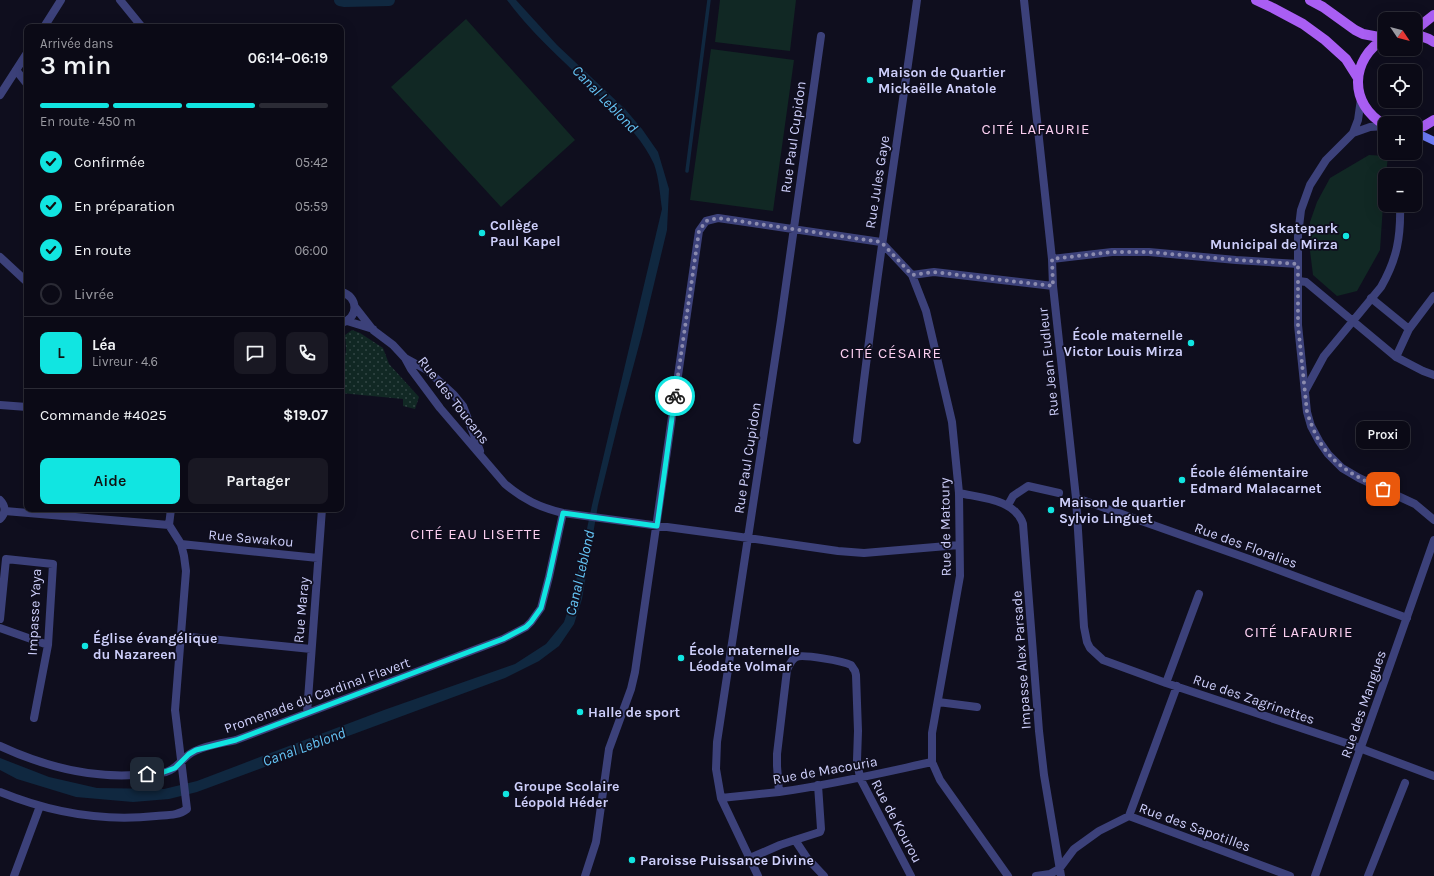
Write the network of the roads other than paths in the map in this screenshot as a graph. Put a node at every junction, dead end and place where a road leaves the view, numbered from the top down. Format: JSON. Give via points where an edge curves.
{"nodes":[{"id":1,"x":61,"y":0,"type":"edge"},
{"id":2,"x":120,"y":0,"type":"edge"},
{"id":3,"x":917,"y":0,"type":"edge"},
{"id":4,"x":1024,"y":0,"type":"edge"},
{"id":5,"x":1256,"y":0,"type":"edge"},
{"id":6,"x":1310,"y":0,"type":"edge"},
{"id":7,"x":1434,"y":15,"type":"edge"},
{"id":8,"x":46,"y":24,"type":"edge"},
{"id":9,"x":140,"y":24,"type":"edge"},
{"id":10,"x":1422,"y":24,"type":"edge"},
{"id":11,"x":821,"y":36,"type":"dead end"},
{"id":12,"x":1422,"y":36,"type":"edge"},
{"id":13,"x":1378,"y":37,"type":"edge"},
{"id":14,"x":1434,"y":42,"type":"edge"},
{"id":15,"x":1378,"y":43,"type":"edge"},
{"id":16,"x":24,"y":58,"type":"edge"},
{"id":17,"x":16,"y":70,"type":"junction"},
{"id":18,"x":1358,"y":78,"type":"junction"},
{"id":19,"x":24,"y":80,"type":"edge"},
{"id":20,"x":0,"y":95,"type":"edge"},
{"id":21,"x":1361,"y":99,"type":"junction"},
{"id":22,"x":1378,"y":120,"type":"edge"},
{"id":23,"x":1434,"y":120,"type":"edge"},
{"id":24,"x":1378,"y":126,"type":"edge"},
{"id":25,"x":1422,"y":126,"type":"edge"},
{"id":26,"x":1353,"y":133,"type":"junction"},
{"id":27,"x":1422,"y":135,"type":"edge"},
{"id":28,"x":1434,"y":140,"type":"edge"},
{"id":29,"x":1400,"y":212,"type":"edge"},
{"id":30,"x":794,"y":229,"type":"junction"},
{"id":31,"x":881,"y":242,"type":"junction"},
{"id":32,"x":0,"y":257,"type":"edge"},
{"id":33,"x":1052,"y":259,"type":"junction"},
{"id":34,"x":1298,"y":264,"type":"junction"},
{"id":35,"x":912,"y":275,"type":"junction"},
{"id":36,"x":24,"y":279,"type":"edge"},
{"id":37,"x":1299,"y":281,"type":"junction"},
{"id":38,"x":1053,"y":286,"type":"junction"},
{"id":39,"x":344,"y":292,"type":"edge"},
{"id":40,"x":1434,"y":296,"type":"edge"},
{"id":41,"x":1371,"y":298,"type":"junction"},
{"id":42,"x":355,"y":307,"type":"junction"},
{"id":43,"x":1353,"y":321,"type":"junction"},
{"id":44,"x":344,"y":323,"type":"edge"},
{"id":45,"x":344,"y":324,"type":"edge"},
{"id":46,"x":1409,"y":329,"type":"junction"},
{"id":47,"x":373,"y":330,"type":"junction"},
{"id":48,"x":1396,"y":357,"type":"junction"},
{"id":49,"x":405,"y":358,"type":"junction"},
{"id":50,"x":1434,"y":376,"type":"edge"},
{"id":51,"x":1305,"y":391,"type":"junction"},
{"id":52,"x":0,"y":405,"type":"edge"},
{"id":53,"x":24,"y":407,"type":"edge"},
{"id":54,"x":857,"y":440,"type":"dead end"},
{"id":55,"x":482,"y":457,"type":"junction"},
{"id":56,"x":959,"y":493,"type":"junction"},
{"id":57,"x":1059,"y":493,"type":"dead end"},
{"id":58,"x":1076,"y":498,"type":"junction"},
{"id":59,"x":0,"y":500,"type":"edge"},
{"id":60,"x":1008,"y":506,"type":"junction"},
{"id":61,"x":5,"y":511,"type":"junction"},
{"id":62,"x":171,"y":512,"type":"edge"},
{"id":63,"x":322,"y":512,"type":"edge"},
{"id":64,"x":563,"y":513,"type":"junction"},
{"id":65,"x":0,"y":519,"type":"edge"},
{"id":66,"x":1434,"y":520,"type":"edge"},
{"id":67,"x":169,"y":525,"type":"junction"},
{"id":68,"x":657,"y":526,"type":"junction"},
{"id":69,"x":748,"y":538,"type":"junction"},
{"id":70,"x":1434,"y":540,"type":"edge"},
{"id":71,"x":181,"y":544,"type":"junction"},
{"id":72,"x":959,"y":545,"type":"junction"},
{"id":73,"x":318,"y":558,"type":"junction"},
{"id":74,"x":1199,"y":594,"type":"dead end"},
{"id":75,"x":1407,"y":618,"type":"junction"},
{"id":76,"x":0,"y":619,"type":"edge"},
{"id":77,"x":1084,"y":627,"type":"joint"},
{"id":78,"x":0,"y":628,"type":"edge"},
{"id":79,"x":180,"y":636,"type":"junction"},
{"id":80,"x":48,"y":645,"type":"junction"},
{"id":81,"x":311,"y":649,"type":"junction"},
{"id":82,"x":1166,"y":683,"type":"junction"},
{"id":83,"x":1177,"y":686,"type":"junction"},
{"id":84,"x":938,"y":702,"type":"junction"},
{"id":85,"x":977,"y":707,"type":"dead end"},
{"id":86,"x":307,"y":713,"type":"junction"},
{"id":87,"x":34,"y":718,"type":"dead end"},
{"id":88,"x":0,"y":746,"type":"edge"},
{"id":89,"x":1361,"y":749,"type":"junction"},
{"id":90,"x":181,"y":762,"type":"junction"},
{"id":91,"x":932,"y":762,"type":"junction"},
{"id":92,"x":1434,"y":776,"type":"edge"},
{"id":93,"x":860,"y":778,"type":"junction"},
{"id":94,"x":1405,"y":783,"type":"dead end"},
{"id":95,"x":818,"y":785,"type":"junction"},
{"id":96,"x":0,"y":792,"type":"edge"},
{"id":97,"x":779,"y":792,"type":"junction"},
{"id":98,"x":721,"y":798,"type":"junction"},
{"id":99,"x":40,"y":806,"type":"junction"},
{"id":100,"x":1129,"y":816,"type":"junction"},
{"id":101,"x":795,"y":840,"type":"junction"},
{"id":102,"x":750,"y":858,"type":"junction"},
{"id":103,"x":1060,"y":873,"type":"edge"},
{"id":104,"x":588,"y":875,"type":"edge"},
{"id":105,"x":14,"y":876,"type":"edge"},
{"id":106,"x":758,"y":876,"type":"edge"},
{"id":107,"x":824,"y":876,"type":"edge"},
{"id":108,"x":911,"y":876,"type":"edge"},
{"id":109,"x":1008,"y":876,"type":"edge"},
{"id":110,"x":1036,"y":876,"type":"edge"},
{"id":111,"x":1290,"y":876,"type":"edge"},
{"id":112,"x":1315,"y":876,"type":"edge"},
{"id":113,"x":1368,"y":876,"type":"edge"}],
"edges":[{"from":1,"to":8,"type":"street"},
{"from":2,"to":9,"type":"street"},
{"from":3,"to":31,"type":"street","name":"Rue Jules Gaye"},
{"from":4,"to":33,"type":"street","name":"Rue Jean Eudleur"},
{"from":5,"to":18,"type":"main road","via":[[1304,24],[1326,40],[1346,59]]},
{"from":6,"to":13,"type":"main road","via":[[1355,30]]},
{"from":7,"to":10,"type":"main road"},
{"from":11,"to":30,"type":"street","name":"Rue Paul Cupidon"},
{"from":12,"to":14,"type":"main road"},
{"from":15,"to":18,"type":"main road","via":[[1365,56]]},
{"from":16,"to":17,"type":"street"},
{"from":17,"to":19,"type":"street"},
{"from":17,"to":20,"type":"street"},
{"from":18,"to":21,"type":"main road"},
{"from":21,"to":22,"type":"main road","via":[[1371,115]]},
{"from":21,"to":26,"type":"street"},
{"from":23,"to":25,"type":"main road"},
{"from":24,"to":26,"type":"street"},
{"from":26,"to":34,"type":"street","via":[[1326,160],[1310,185],[1301,210]]},
{"from":27,"to":28,"type":"main road"},
{"from":29,"to":41,"type":"street","via":[[1400,236],[1396,254],[1388,275]]},
{"from":30,"to":31,"type":"street"},
{"from":30,"to":68,"type":"street","via":[[718,218],[706,221],[699,231]]},
{"from":30,"to":69,"type":"street","name":"Rue Paul Cupidon"},
{"from":31,"to":35,"type":"street","name":"Rue de Matoury"},
{"from":31,"to":54,"type":"street","name":"Rue Jules Gaye"},
{"from":32,"to":36,"type":"street"},
{"from":33,"to":34,"type":"street","via":[[1112,252],[1149,252]]},
{"from":33,"to":38,"type":"street","name":"Rue Jean Eudleur"},
{"from":34,"to":37,"type":"street"},
{"from":35,"to":38,"type":"street","via":[[934,272]]},
{"from":35,"to":56,"type":"street","name":"Rue de Matoury","via":[[926,311],[952,422]]},
{"from":37,"to":43,"type":"street","via":[[1306,282]]},
{"from":37,"to":51,"type":"street","via":[[1298,325]]},
{"from":38,"to":58,"type":"street","name":"Rue Jean Eudleur"},
{"from":39,"to":42,"type":"street","name":"Rue des Toucans","via":[[353,300]]},
{"from":40,"to":46,"type":"street"},
{"from":41,"to":43,"type":"street"},
{"from":41,"to":46,"type":"street"},
{"from":42,"to":44,"type":"street","via":[[353,315]]},
{"from":42,"to":47,"type":"street","name":"Rue des Toucans"},
{"from":43,"to":48,"type":"street"},
{"from":43,"to":51,"type":"street","via":[[1324,356]]},
{"from":45,"to":47,"type":"street","name":"Rue des Toucans"},
{"from":46,"to":48,"type":"street"},
{"from":47,"to":49,"type":"street","name":"Rue des Toucans"},
{"from":48,"to":50,"type":"street"},
{"from":49,"to":55,"type":"street","name":"Rue des Toucans","via":[[440,408]]},
{"from":49,"to":55,"type":"street","name":"Rue des Toucans","via":[[427,370],[463,406]]},
{"from":51,"to":66,"type":"street","via":[[1311,426],[1328,454],[1342,468],[1415,504]]},
{"from":52,"to":53,"type":"street"},
{"from":55,"to":64,"type":"street","name":"Rue des Toucans","via":[[516,494],[530,502]]},
{"from":56,"to":60,"type":"street","name":"Impasse Alex Parsade"},
{"from":56,"to":72,"type":"street","name":"Rue de Matoury"},
{"from":57,"to":60,"type":"street","via":[[1028,486],[1012,496]]},
{"from":58,"to":75,"type":"street","name":"Rue des Floralies"},
{"from":58,"to":77,"type":"street","name":"Rue Jean Eudleur"},
{"from":59,"to":61,"type":"street"},
{"from":60,"to":103,"type":"street","name":"Impasse Alex Parsade","via":[[1016,511],[1023,524],[1039,730]]},
{"from":61,"to":65,"type":"street"},
{"from":61,"to":67,"type":"street"},
{"from":62,"to":67,"type":"street"},
{"from":63,"to":73,"type":"street","name":"Rue Maray"},
{"from":64,"to":68,"type":"street","name":"Rue des Toucans"},
{"from":64,"to":86,"type":"street","name":"Promenade du Cardinal Flavert","via":[[542,604],[526,627],[503,639]]},
{"from":67,"to":71,"type":"street"},
{"from":68,"to":69,"type":"street"},
{"from":68,"to":104,"type":"street","via":[[635,672],[609,749],[596,842]]},
{"from":69,"to":72,"type":"street","via":[[864,553]]},
{"from":69,"to":98,"type":"street","name":"Rue Paul Cupidon","via":[[717,742],[716,769]]},
{"from":70,"to":75,"type":"street","name":"Rue des Mangues"},
{"from":71,"to":73,"type":"street","name":"Rue Sawakou"},
{"from":71,"to":79,"type":"street","via":[[186,571]]},
{"from":72,"to":84,"type":"street","name":"Rue de Matoury","via":[[960,576]]},
{"from":73,"to":81,"type":"street","name":"Rue Maray"},
{"from":74,"to":82,"type":"street"},
{"from":75,"to":89,"type":"street","name":"Rue des Mangues"},
{"from":76,"to":80,"type":"street","name":"Impasse Yaya","via":[[6,559],[53,564]]},
{"from":77,"to":82,"type":"street","name":"Rue des Zagrinettes","via":[[1087,642],[1099,657]]},
{"from":78,"to":80,"type":"street"},
{"from":79,"to":81,"type":"street"},
{"from":79,"to":90,"type":"street","via":[[175,710]]},
{"from":80,"to":87,"type":"street","name":"Impasse Yaya"},
{"from":81,"to":86,"type":"street","name":"Rue Maray"},
{"from":82,"to":83,"type":"street","name":"Rue des Zagrinettes"},
{"from":83,"to":89,"type":"street","name":"Rue des Zagrinettes"},
{"from":83,"to":100,"type":"street"},
{"from":84,"to":85,"type":"street"},
{"from":84,"to":91,"type":"street","name":"Rue de Matoury","via":[[932,733]]},
{"from":86,"to":90,"type":"street","name":"Promenade du Cardinal Flavert","via":[[236,740],[196,750]]},
{"from":88,"to":90,"type":"street","name":"Promenade du Cardinal Flavert","via":[[45,764],[106,775],[164,772],[175,768]]},
{"from":89,"to":92,"type":"street","name":"Rue des Zagrinettes"},
{"from":89,"to":112,"type":"street","name":"Rue des Mangues"},
{"from":90,"to":99,"type":"street","via":[[187,808],[181,814],[120,818]]},
{"from":91,"to":93,"type":"street","name":"Rue de Macouria"},
{"from":91,"to":109,"type":"street","name":"Rue de Matoury","via":[[940,780]]},
{"from":93,"to":95,"type":"street","name":"Rue de Macouria"},
{"from":93,"to":97,"type":"street","name":"Rue de Kourou","via":[[857,760],[855,671],[848,664],[799,656],[791,661],[787,670],[777,754]]},
{"from":93,"to":108,"type":"street","name":"Rue de Kourou"},
{"from":94,"to":113,"type":"street"},
{"from":95,"to":97,"type":"street","name":"Rue de Macouria"},
{"from":95,"to":101,"type":"street","via":[[820,832]]},
{"from":96,"to":99,"type":"street"},
{"from":97,"to":98,"type":"street","name":"Rue de Macouria"},
{"from":98,"to":102,"type":"street","name":"Rue Paul Cupidon"},
{"from":99,"to":105,"type":"street"},
{"from":100,"to":103,"type":"street","name":"Rue des Sapotilles","via":[[1099,831],[1074,849]]},
{"from":100,"to":111,"type":"street","name":"Rue des Sapotilles"},
{"from":101,"to":102,"type":"street"},
{"from":101,"to":107,"type":"street"},
{"from":102,"to":106,"type":"street","name":"Rue Paul Cupidon"},
{"from":103,"to":110,"type":"street"}]}
